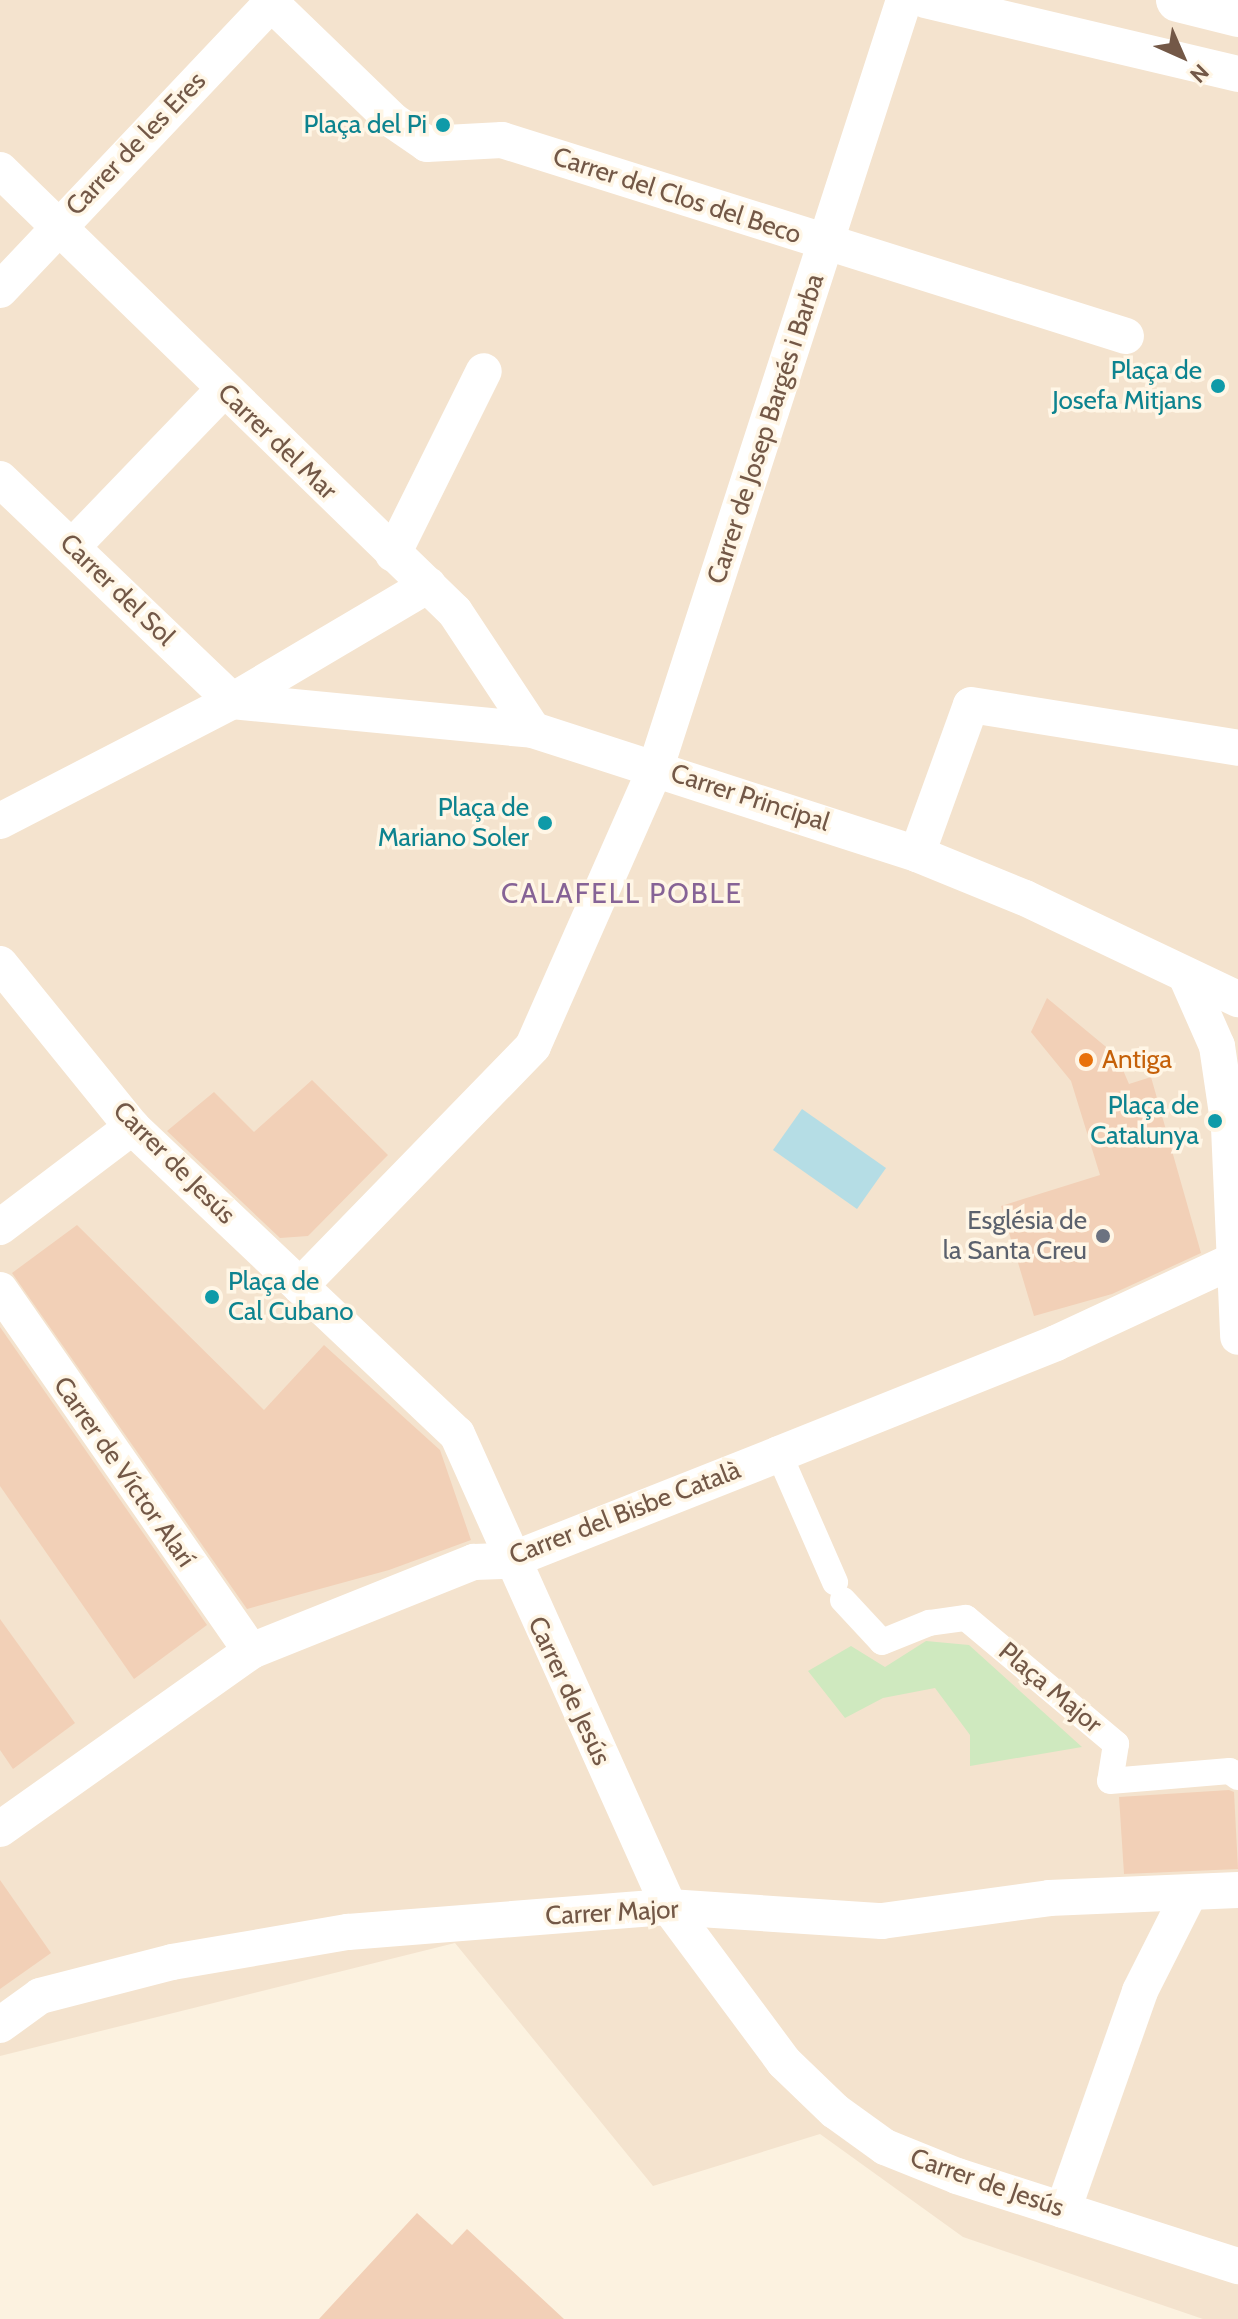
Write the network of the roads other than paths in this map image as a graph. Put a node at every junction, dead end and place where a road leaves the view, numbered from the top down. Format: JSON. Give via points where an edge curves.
{"nodes":[{"id":1,"x":904,"y":0,"type":"edge"},
{"id":2,"x":925,"y":0,"type":"edge"},
{"id":3,"x":1178,"y":0,"type":"edge"},
{"id":4,"x":273,"y":1,"type":"edge"},
{"id":5,"x":1238,"y":15,"type":"edge"},
{"id":6,"x":1238,"y":74,"type":"edge"},
{"id":7,"x":0,"y":170,"type":"edge"},
{"id":8,"x":57,"y":225,"type":"junction"},
{"id":9,"x":826,"y":244,"type":"junction"},
{"id":10,"x":0,"y":290,"type":"edge"},
{"id":11,"x":1126,"y":336,"type":"dead end"},
{"id":12,"x":484,"y":371,"type":"dead end"},
{"id":13,"x":223,"y":390,"type":"junction"},
{"id":14,"x":0,"y":479,"type":"edge"},
{"id":15,"x":72,"y":547,"type":"junction"},
{"id":16,"x":393,"y":554,"type":"junction"},
{"id":17,"x":428,"y":585,"type":"junction"},
{"id":18,"x":232,"y":701,"type":"junction"},
{"id":19,"x":533,"y":730,"type":"junction"},
{"id":20,"x":1238,"y":748,"type":"edge"},
{"id":21,"x":656,"y":767,"type":"junction"},
{"id":22,"x":0,"y":821,"type":"edge"},
{"id":23,"x":917,"y":854,"type":"junction"},
{"id":24,"x":0,"y":964,"type":"edge"},
{"id":25,"x":1187,"y":978,"type":"junction"},
{"id":26,"x":1238,"y":999,"type":"edge"},
{"id":27,"x":132,"y":1127,"type":"junction"},
{"id":28,"x":0,"y":1227,"type":"edge"},
{"id":29,"x":1233,"y":1261,"type":"junction"},
{"id":30,"x":300,"y":1286,"type":"junction"},
{"id":31,"x":0,"y":1290,"type":"edge"},
{"id":32,"x":1238,"y":1337,"type":"edge"},
{"id":33,"x":779,"y":1454,"type":"junction"},
{"id":34,"x":509,"y":1561,"type":"junction"},
{"id":35,"x":251,"y":1651,"type":"junction"},
{"id":36,"x":1238,"y":1777,"type":"edge"},
{"id":37,"x":2,"y":1822,"type":"edge"},
{"id":38,"x":1238,"y":1890,"type":"edge"},
{"id":39,"x":1188,"y":1896,"type":"junction"},
{"id":40,"x":669,"y":1907,"type":"junction"},
{"id":41,"x":0,"y":2025,"type":"edge"},
{"id":42,"x":1063,"y":2210,"type":"junction"},
{"id":43,"x":1238,"y":2266,"type":"edge"}],
"edges":[{"from":1,"to":9,"type":"street","name":"Carrer de Josep Bargés i Barba"},
{"from":2,"to":6,"type":"street"},
{"from":3,"to":5,"type":"street"},
{"from":4,"to":8,"type":"street","name":"Carrer de les Eres"},
{"from":4,"to":9,"type":"street","name":"Carrer del Clos del Beco","via":[[392,120],[427,144],[502,140]]},
{"from":7,"to":8,"type":"street","name":"Carrer del Mar"},
{"from":8,"to":10,"type":"street","name":"Carrer de les Eres"},
{"from":8,"to":13,"type":"street","name":"Carrer del Mar"},
{"from":9,"to":11,"type":"street","name":"Carrer del Clos del Beco"},
{"from":9,"to":21,"type":"street","name":"Carrer de Josep Bargés i Barba"},
{"from":12,"to":16,"type":"street"},
{"from":13,"to":15,"type":"street"},
{"from":13,"to":16,"type":"street","name":"Carrer del Mar"},
{"from":14,"to":15,"type":"street","name":"Carrer del Sol"},
{"from":15,"to":18,"type":"street","name":"Carrer del Sol"},
{"from":16,"to":17,"type":"street","name":"Carrer del Mar"},
{"from":17,"to":18,"type":"street"},
{"from":17,"to":19,"type":"street","name":"Carrer del Mar","via":[[455,612]]},
{"from":18,"to":19,"type":"street","name":"Carrer Principal"},
{"from":18,"to":22,"type":"street"},
{"from":19,"to":21,"type":"street","name":"Carrer Principal"},
{"from":20,"to":23,"type":"street","via":[[971,705]]},
{"from":21,"to":23,"type":"street","name":"Carrer Principal"},
{"from":21,"to":30,"type":"street","name":"Carrer de Josep Bargés i Barba","via":[[533,1046]]},
{"from":23,"to":25,"type":"street","name":"Carrer Principal","via":[[1142,951]]},
{"from":24,"to":27,"type":"street","name":"Carrer de Jesús"},
{"from":25,"to":26,"type":"street","name":"Carrer Principal"},
{"from":25,"to":29,"type":"street","via":[[1217,1046],[1229,1127]]},
{"from":27,"to":28,"type":"street"},
{"from":27,"to":30,"type":"street","name":"Carrer de Jesús"},
{"from":29,"to":32,"type":"street"},
{"from":29,"to":33,"type":"street","name":"Carrer del Bisbe Català","via":[[1056,1343]]},
{"from":30,"to":34,"type":"street","name":"Carrer de Jesús","via":[[457,1434]]},
{"from":31,"to":35,"type":"street","name":"Carrer de Víctor Alarí"},
{"from":33,"to":34,"type":"street","name":"Carrer del Bisbe Català"},
{"from":33,"to":36,"type":"street","name":"Plaça Major","via":[[839,1591],[882,1642],[929,1623],[966,1618],[1116,1744],[1110,1781],[1230,1771]]},
{"from":34,"to":35,"type":"street","name":"Carrer del Bisbe Català","via":[[474,1562]]},
{"from":34,"to":40,"type":"street","name":"Carrer de Jesús"},
{"from":35,"to":37,"type":"street","name":"Carrer del Bisbe Català"},
{"from":38,"to":39,"type":"street","name":"Carrer Major"},
{"from":39,"to":40,"type":"street","name":"Carrer Major","via":[[1049,1898],[882,1921]]},
{"from":39,"to":42,"type":"street","via":[[1140,1991]]},
{"from":40,"to":41,"type":"street","name":"Carrer Major","via":[[348,1932],[172,1962],[40,1996]]},
{"from":40,"to":42,"type":"street","name":"Carrer de Jesús","via":[[784,2062],[835,2111],[885,2147]]},
{"from":42,"to":43,"type":"street","name":"Carrer de Jesús"}]}
